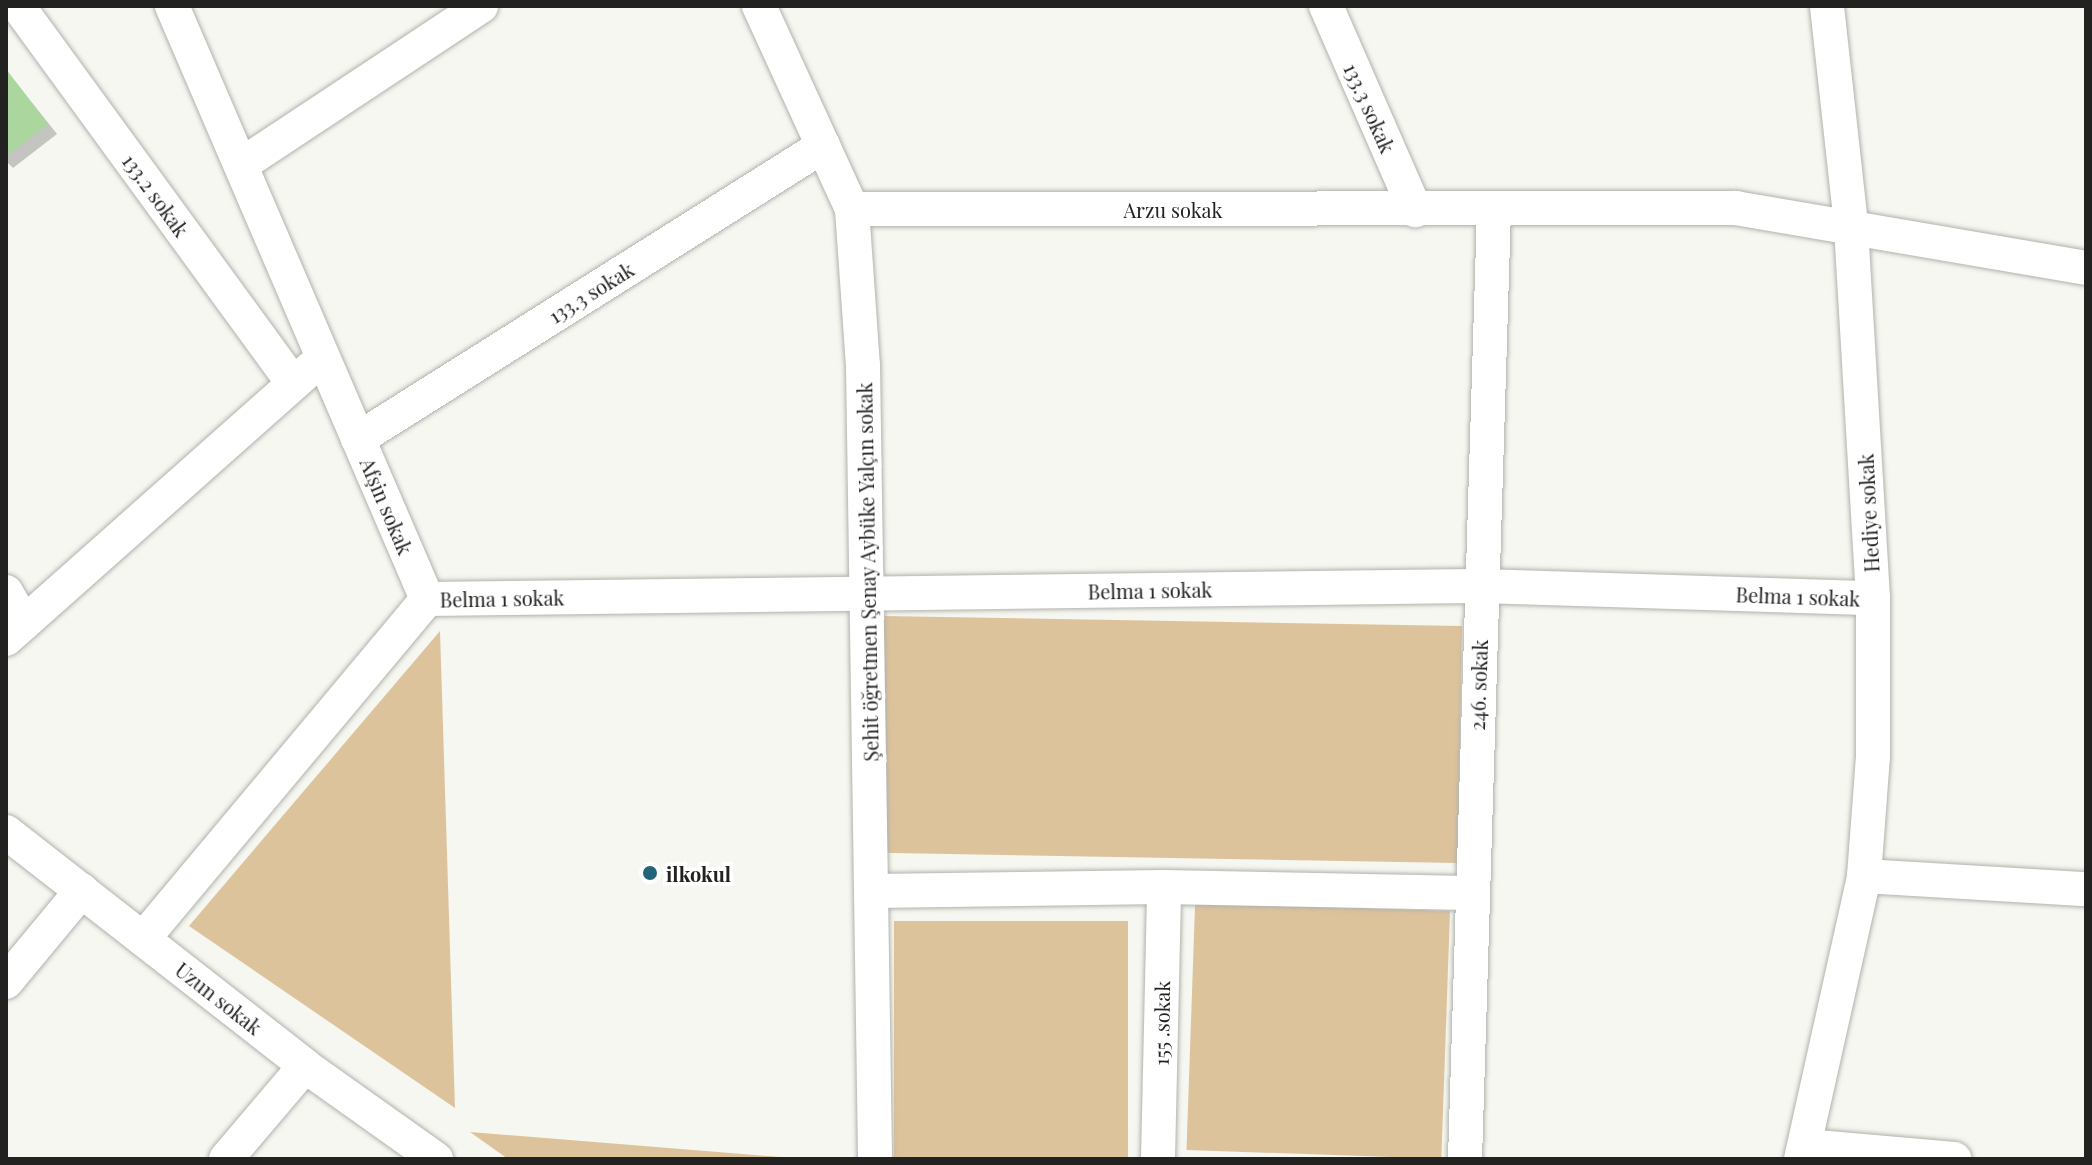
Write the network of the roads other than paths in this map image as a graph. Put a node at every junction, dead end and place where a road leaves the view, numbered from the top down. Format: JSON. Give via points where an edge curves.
{"nodes":[{"id":1,"x":18,"y":6,"type":"edge"},
{"id":2,"x":172,"y":6,"type":"edge"},
{"id":3,"x":481,"y":6,"type":"edge"},
{"id":4,"x":759,"y":6,"type":"edge"},
{"id":5,"x":1326,"y":6,"type":"edge"},
{"id":6,"x":1827,"y":6,"type":"edge"},
{"id":7,"x":823,"y":146,"type":"junction"},
{"id":8,"x":241,"y":165,"type":"junction"},
{"id":9,"x":852,"y":209,"type":"junction"},
{"id":10,"x":1415,"y":210,"type":"junction"},
{"id":11,"x":1494,"y":211,"type":"junction"},
{"id":12,"x":1851,"y":224,"type":"junction"},
{"id":13,"x":2086,"y":268,"type":"edge"},
{"id":14,"x":323,"y":357,"type":"junction"},
{"id":15,"x":293,"y":383,"type":"junction"},
{"id":16,"x":358,"y":439,"type":"junction"},
{"id":17,"x":1481,"y":586,"type":"junction"},
{"id":18,"x":6,"y":592,"type":"edge"},
{"id":19,"x":867,"y":594,"type":"junction"},
{"id":20,"x":1873,"y":598,"type":"junction"},
{"id":21,"x":427,"y":599,"type":"junction"},
{"id":22,"x":15,"y":631,"type":"edge"},
{"id":23,"x":6,"y":832,"type":"edge"},
{"id":24,"x":1864,"y":876,"type":"junction"},
{"id":25,"x":1164,"y":887,"type":"junction"},
{"id":26,"x":2086,"y":889,"type":"edge"},
{"id":27,"x":82,"y":890,"type":"junction"},
{"id":28,"x":874,"y":891,"type":"junction"},
{"id":29,"x":1471,"y":893,"type":"junction"},
{"id":30,"x":143,"y":939,"type":"junction"},
{"id":31,"x":6,"y":982,"type":"edge"},
{"id":32,"x":305,"y":1066,"type":"junction"},
{"id":33,"x":1803,"y":1152,"type":"edge"},
{"id":34,"x":226,"y":1159,"type":"edge"},
{"id":35,"x":436,"y":1159,"type":"edge"},
{"id":36,"x":875,"y":1159,"type":"edge"},
{"id":37,"x":1158,"y":1159,"type":"edge"},
{"id":38,"x":1465,"y":1159,"type":"edge"},
{"id":39,"x":1954,"y":1159,"type":"edge"}],
"edges":[{"from":1,"to":15,"type":"street","name":"133.2 sokak"},
{"from":2,"to":8,"type":"street","name":"Afşin sokak"},
{"from":3,"to":8,"type":"street"},
{"from":4,"to":7,"type":"street","name":"Şehit öğretmen Şenay Aybüke Yalçın sokak"},
{"from":5,"to":10,"type":"street","name":"133.3 sokak"},
{"from":6,"to":12,"type":"street","name":"Hediye sokak"},
{"from":7,"to":9,"type":"street","name":"Şehit öğretmen Şenay Aybüke Yalçın sokak"},
{"from":7,"to":16,"type":"street","name":"133.3 sokak"},
{"from":8,"to":14,"type":"street","name":"Afşin sokak"},
{"from":9,"to":10,"type":"street","name":"Arzu sokak"},
{"from":9,"to":19,"type":"street","name":"Şehit öğretmen Şenay Aybüke Yalçın sokak","via":[[863,365]]},
{"from":10,"to":11,"type":"street","name":"Arzu sokak"},
{"from":11,"to":12,"type":"street","name":"Arzu sokak","via":[[1736,208]]},
{"from":11,"to":17,"type":"street","name":"246. sokak"},
{"from":12,"to":13,"type":"street","name":"Arzu sokak"},
{"from":12,"to":20,"type":"street","name":"Hediye sokak"},
{"from":14,"to":15,"type":"street"},
{"from":14,"to":16,"type":"street","name":"Afşin sokak"},
{"from":15,"to":22,"type":"street"},
{"from":16,"to":21,"type":"street","name":"Afşin sokak"},
{"from":17,"to":19,"type":"street","name":"Belma 1 sokak"},
{"from":17,"to":20,"type":"street","name":"Belma 1 sokak"},
{"from":17,"to":29,"type":"street","name":"246. sokak"},
{"from":18,"to":22,"type":"street"},
{"from":19,"to":21,"type":"street","name":"Belma 1 sokak"},
{"from":19,"to":28,"type":"street","name":"Şehit öğretmen Şenay Aybüke Yalçın sokak"},
{"from":20,"to":24,"type":"street","name":"Hediye sokak","via":[[1873,757]]},
{"from":21,"to":30,"type":"street"},
{"from":23,"to":27,"type":"street","name":"Uzun sokak"},
{"from":24,"to":26,"type":"street"},
{"from":24,"to":33,"type":"street","name":"Hediye sokak"},
{"from":25,"to":28,"type":"street"},
{"from":25,"to":29,"type":"street"},
{"from":25,"to":37,"type":"street","name":"155 .sokak"},
{"from":27,"to":30,"type":"street","name":"Uzun sokak"},
{"from":27,"to":31,"type":"street"},
{"from":28,"to":36,"type":"street","name":"Şehit öğretmen Şenay Aybüke Yalçın sokak"},
{"from":29,"to":38,"type":"street","name":"246. sokak"},
{"from":30,"to":32,"type":"street","name":"Uzun sokak"},
{"from":32,"to":34,"type":"street"},
{"from":32,"to":35,"type":"street","name":"Uzun sokak"},
{"from":33,"to":39,"type":"street"}]}
